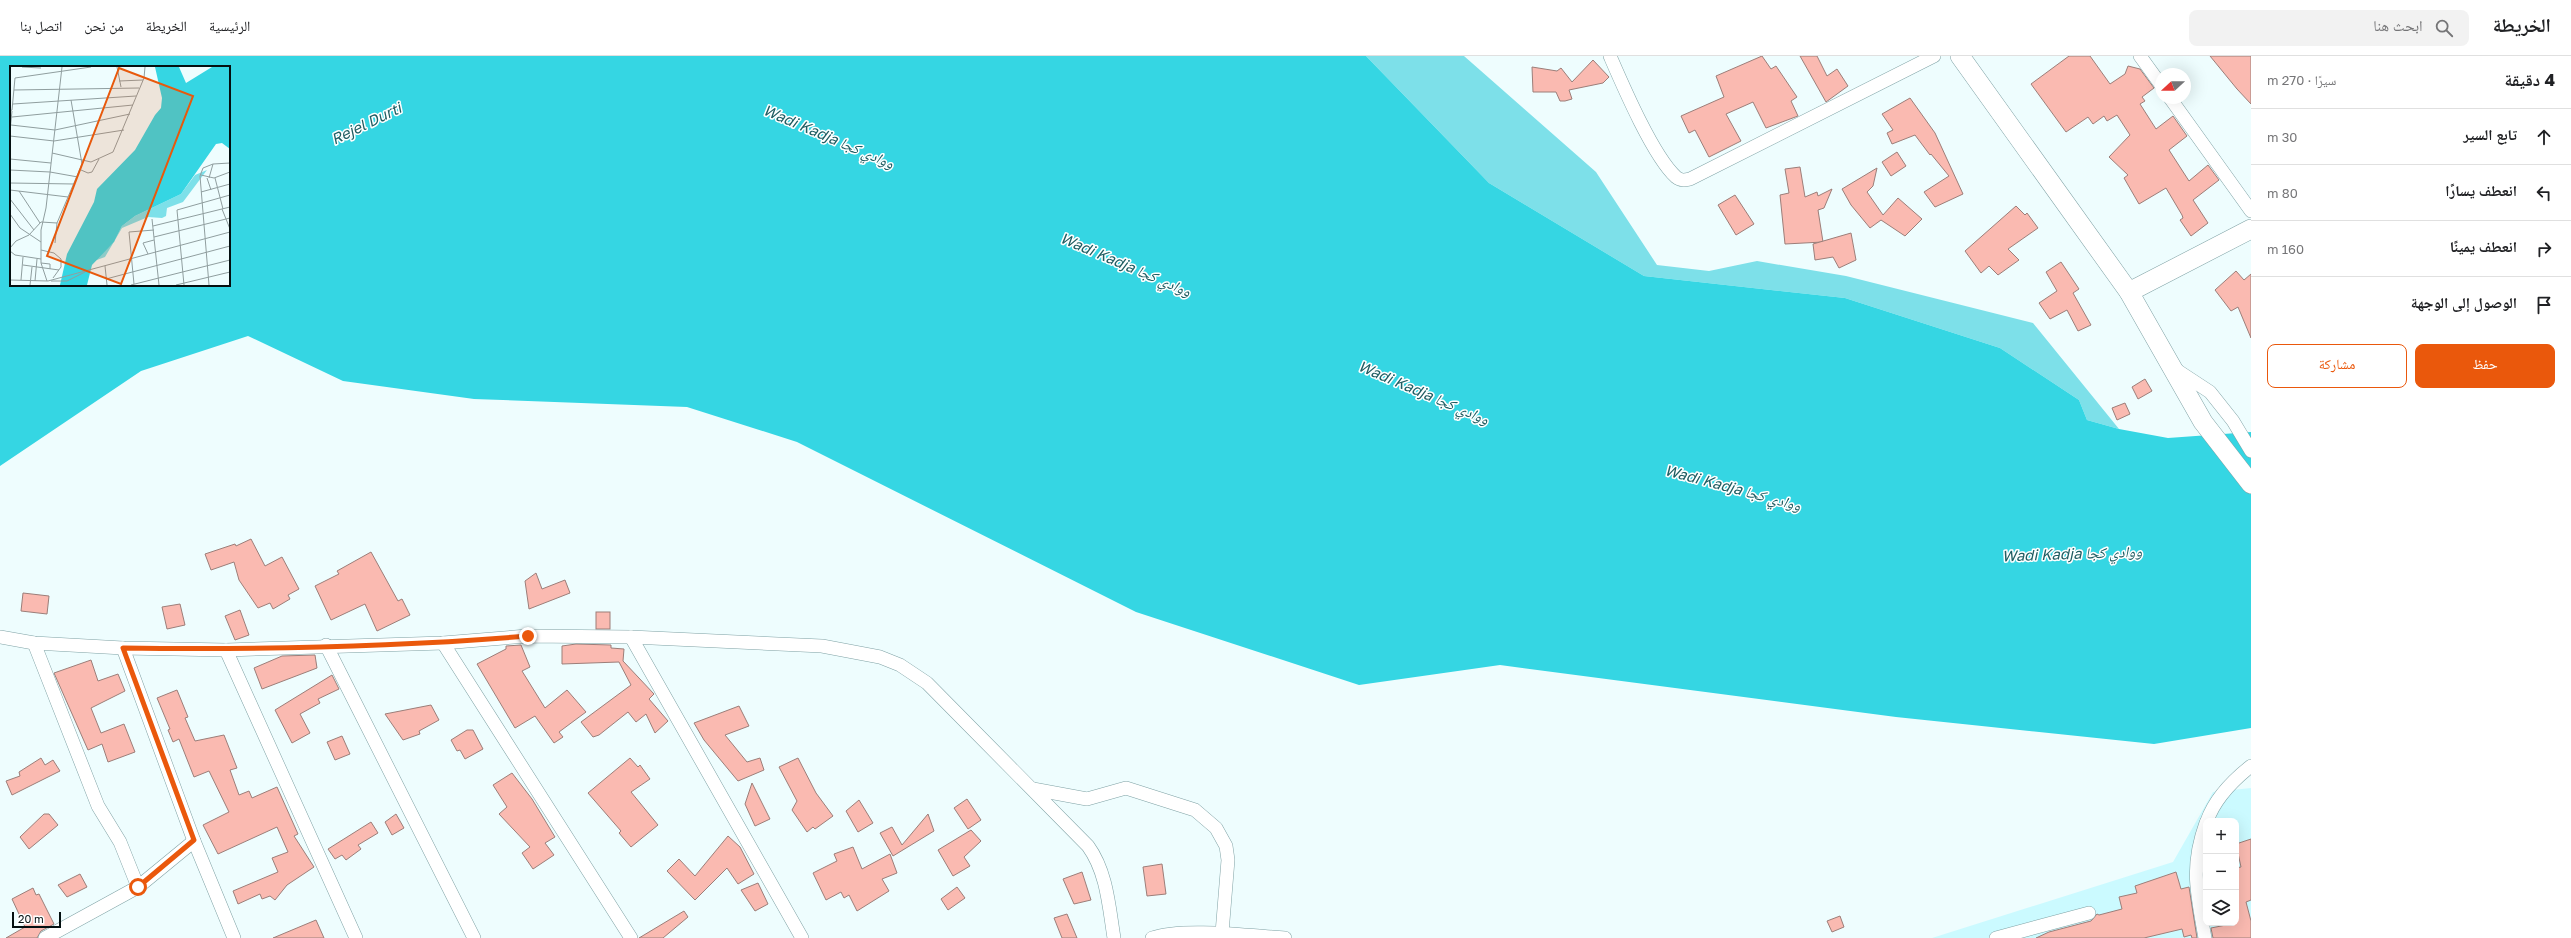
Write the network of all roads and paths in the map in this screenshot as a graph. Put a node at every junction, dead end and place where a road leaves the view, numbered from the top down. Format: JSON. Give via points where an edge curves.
{"nodes":[{"id":1,"x":1610,"y":56,"type":"edge"},
{"id":2,"x":1934,"y":56,"type":"edge"},
{"id":3,"x":1960,"y":56,"type":"edge"},
{"id":4,"x":2140,"y":56,"type":"edge"},
{"id":5,"x":2155,"y":77,"type":"edge"},
{"id":6,"x":2174,"y":104,"type":"edge"},
{"id":7,"x":2251,"y":211,"type":"edge"},
{"id":8,"x":2251,"y":229,"type":"edge"},
{"id":9,"x":2129,"y":292,"type":"junction"},
{"id":10,"x":2171,"y":366,"type":"junction"},
{"id":11,"x":2251,"y":451,"type":"edge"},
{"id":12,"x":2251,"y":484,"type":"edge"},
{"id":13,"x":0,"y":637,"type":"edge"},
{"id":14,"x":631,"y":637,"type":"junction"},
{"id":15,"x":34,"y":643,"type":"junction"},
{"id":16,"x":443,"y":643,"type":"junction"},
{"id":17,"x":326,"y":645,"type":"junction"},
{"id":18,"x":123,"y":648,"type":"junction"},
{"id":19,"x":226,"y":650,"type":"junction"},
{"id":20,"x":2251,"y":766,"type":"edge"},
{"id":21,"x":1033,"y":789,"type":"junction"},
{"id":22,"x":2208,"y":818,"type":"edge"},
{"id":23,"x":2203,"y":831,"type":"edge"},
{"id":24,"x":194,"y":840,"type":"junction"},
{"id":25,"x":138,"y":887,"type":"junction"},
{"id":26,"x":2089,"y":913,"type":"dead end"},
{"id":27,"x":1222,"y":933,"type":"junction"},
{"id":28,"x":45,"y":938,"type":"edge"},
{"id":29,"x":234,"y":938,"type":"edge"},
{"id":30,"x":356,"y":938,"type":"edge"},
{"id":31,"x":474,"y":938,"type":"edge"},
{"id":32,"x":631,"y":938,"type":"edge"},
{"id":33,"x":802,"y":938,"type":"edge"},
{"id":34,"x":1114,"y":938,"type":"edge"},
{"id":35,"x":1152,"y":938,"type":"edge"},
{"id":36,"x":1285,"y":938,"type":"edge"},
{"id":37,"x":1996,"y":938,"type":"edge"},
{"id":38,"x":2204,"y":938,"type":"edge"}],
"edges":[{"from":1,"to":2,"type":"street","via":[[1644,127],[1665,162],[1676,177],[1682,180],[1690,179]]},
{"from":3,"to":9,"type":"main road"},
{"from":4,"to":5,"type":"street"},
{"from":6,"to":7,"type":"street"},
{"from":8,"to":9,"type":"main road"},
{"from":9,"to":10,"type":"main road"},
{"from":10,"to":11,"type":"street","via":[[2210,392]]},
{"from":10,"to":12,"type":"main road","via":[[2203,422]]},
{"from":13,"to":15,"type":"street"},
{"from":14,"to":16,"type":"street","via":[[528,636]]},
{"from":14,"to":21,"type":"street","via":[[822,646],[880,657],[900,665],[927,683]]},
{"from":14,"to":33,"type":"street"},
{"from":15,"to":18,"type":"street"},
{"from":15,"to":25,"type":"street","via":[[98,806],[120,842]]},
{"from":16,"to":17,"type":"street"},
{"from":16,"to":32,"type":"street"},
{"from":17,"to":19,"type":"street"},
{"from":17,"to":31,"type":"street"},
{"from":18,"to":19,"type":"street"},
{"from":18,"to":24,"type":"street"},
{"from":19,"to":30,"type":"street"},
{"from":20,"to":22,"type":"street","via":[[2233,780]]},
{"from":21,"to":27,"type":"street","via":[[1087,799],[1126,788],[1195,810],[1216,828],[1226,846],[1228,860]]},
{"from":21,"to":34,"type":"street","via":[[1098,859]]},
{"from":23,"to":38,"type":"street","via":[[2198,846],[2195,880]]},
{"from":24,"to":25,"type":"street"},
{"from":24,"to":29,"type":"street"},
{"from":25,"to":28,"type":"street"},
{"from":26,"to":37,"type":"street"},
{"from":27,"to":35,"type":"street"},
{"from":27,"to":36,"type":"street"}]}
